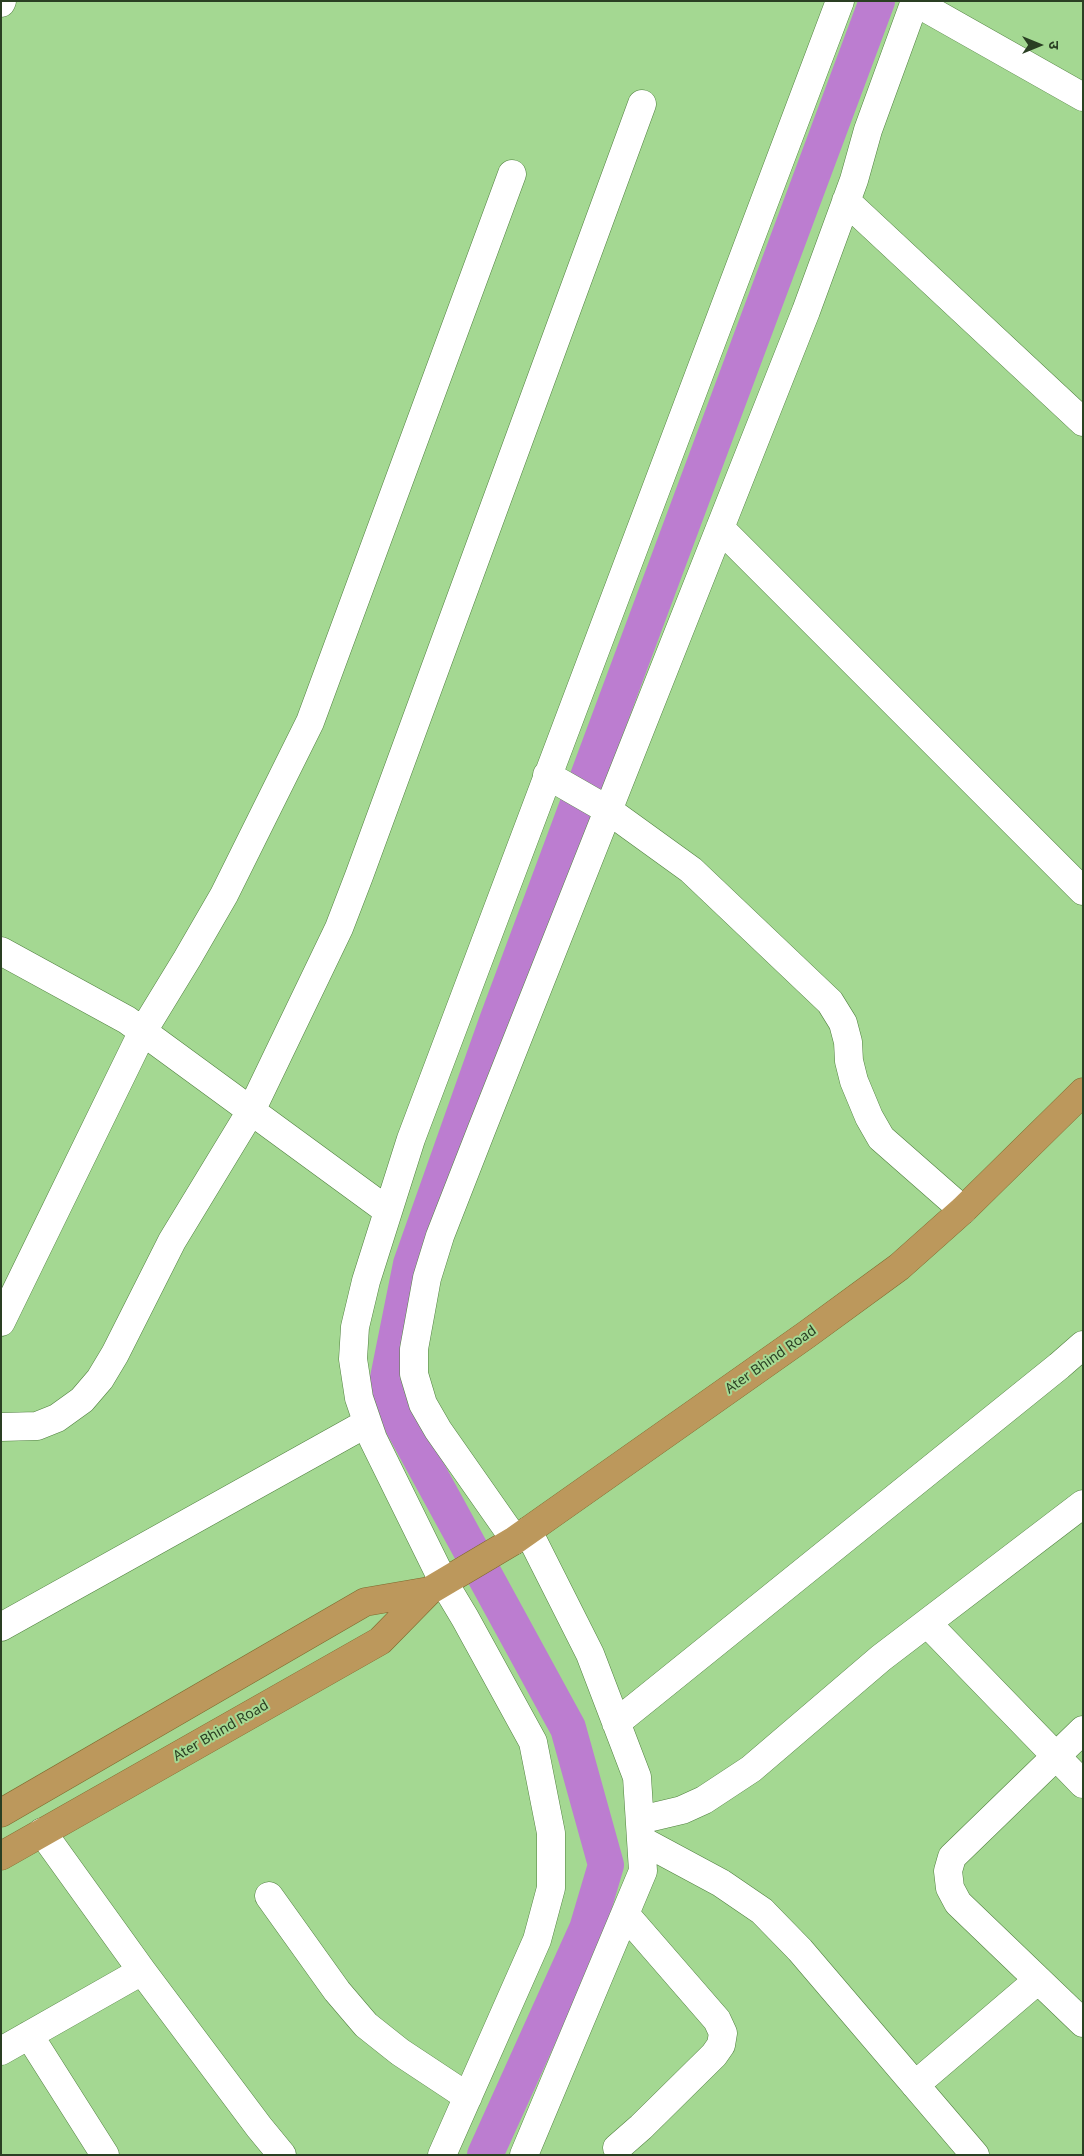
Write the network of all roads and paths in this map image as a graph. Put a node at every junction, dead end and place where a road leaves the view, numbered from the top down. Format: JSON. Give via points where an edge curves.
{"nodes":[{"id":1,"x":840,"y":1,"type":"edge"},
{"id":2,"x":915,"y":2,"type":"edge"},
{"id":3,"x":1083,"y":98,"type":"edge"},
{"id":4,"x":642,"y":104,"type":"dead end"},
{"id":5,"x":512,"y":174,"type":"dead end"},
{"id":6,"x":846,"y":201,"type":"junction"},
{"id":7,"x":1083,"y":422,"type":"edge"},
{"id":8,"x":720,"y":528,"type":"junction"},
{"id":9,"x":547,"y":775,"type":"junction"},
{"id":10,"x":608,"y":810,"type":"junction"},
{"id":11,"x":1083,"y":891,"type":"edge"},
{"id":12,"x":1,"y":951,"type":"edge"},
{"id":13,"x":143,"y":1031,"type":"junction"},
{"id":14,"x":1080,"y":1099,"type":"edge"},
{"id":15,"x":251,"y":1111,"type":"junction"},
{"id":16,"x":963,"y":1210,"type":"junction"},
{"id":17,"x":388,"y":1211,"type":"junction"},
{"id":18,"x":1,"y":1322,"type":"edge"},
{"id":19,"x":1083,"y":1345,"type":"edge"},
{"id":20,"x":368,"y":1423,"type":"junction"},
{"id":21,"x":1,"y":1427,"type":"edge"},
{"id":22,"x":1083,"y":1504,"type":"edge"},
{"id":23,"x":514,"y":1540,"type":"junction"},
{"id":24,"x":441,"y":1585,"type":"junction"},
{"id":25,"x":928,"y":1624,"type":"junction"},
{"id":26,"x":1,"y":1627,"type":"edge"},
{"id":27,"x":616,"y":1723,"type":"junction"},
{"id":28,"x":1083,"y":1730,"type":"edge"},
{"id":29,"x":1056,"y":1755,"type":"junction"},
{"id":30,"x":1083,"y":1784,"type":"edge"},
{"id":31,"x":1,"y":1813,"type":"edge"},
{"id":32,"x":641,"y":1830,"type":"junction"},
{"id":33,"x":42,"y":1832,"type":"junction"},
{"id":34,"x":1,"y":1856,"type":"edge"},
{"id":35,"x":269,"y":1896,"type":"dead end"},
{"id":36,"x":625,"y":1914,"type":"junction"},
{"id":37,"x":142,"y":1971,"type":"junction"},
{"id":38,"x":1038,"y":1980,"type":"junction"},
{"id":39,"x":1083,"y":2023,"type":"edge"},
{"id":40,"x":28,"y":2035,"type":"junction"},
{"id":41,"x":1,"y":2051,"type":"edge"},
{"id":42,"x":916,"y":2085,"type":"junction"},
{"id":43,"x":468,"y":2096,"type":"junction"},
{"id":44,"x":617,"y":2148,"type":"dead end"},
{"id":45,"x":972,"y":2154,"type":"edge"},
{"id":46,"x":105,"y":2155,"type":"edge"},
{"id":47,"x":282,"y":2155,"type":"edge"},
{"id":48,"x":442,"y":2155,"type":"edge"},
{"id":49,"x":524,"y":2155,"type":"edge"}],
"edges":[{"from":1,"to":9,"type":"street"},
{"from":2,"to":3,"type":"street"},
{"from":2,"to":6,"type":"street"},
{"from":4,"to":15,"type":"street","via":[[339,928]]},
{"from":5,"to":13,"type":"street","via":[[310,722],[224,894]]},
{"from":6,"to":7,"type":"street"},
{"from":6,"to":8,"type":"street","via":[[806,312]]},
{"from":8,"to":10,"type":"street"},
{"from":8,"to":11,"type":"street"},
{"from":9,"to":10,"type":"street"},
{"from":9,"to":17,"type":"street","via":[[411,1138]]},
{"from":10,"to":16,"type":"street","via":[[691,870],[830,1002],[843,1023],[854,1081],[881,1138]]},
{"from":10,"to":23,"type":"street","via":[[440,1236],[427,1278],[414,1349],[414,1374],[424,1404],[438,1430]]},
{"from":12,"to":13,"type":"street"},
{"from":13,"to":15,"type":"street"},
{"from":13,"to":18,"type":"street"},
{"from":14,"to":16,"type":"highway","name":"Ater Bhind Road"},
{"from":15,"to":17,"type":"street"},
{"from":15,"to":21,"type":"street","via":[[172,1241],[100,1379],[82,1400],[57,1418],[37,1426]]},
{"from":16,"to":23,"type":"highway","name":"Ater Bhind Road","via":[[899,1267]]},
{"from":17,"to":20,"type":"street","via":[[355,1327],[353,1359],[359,1398]]},
{"from":19,"to":27,"type":"street"},
{"from":20,"to":24,"type":"street"},
{"from":20,"to":26,"type":"street"},
{"from":22,"to":25,"type":"street"},
{"from":23,"to":24,"type":"highway","name":"Ater Bhind Road"},
{"from":23,"to":27,"type":"street","via":[[590,1654]]},
{"from":24,"to":31,"type":"highway","name":"Ater Bhind Road","via":[[365,1602]]},
{"from":24,"to":33,"type":"highway","name":"Ater Bhind Road","via":[[380,1641]]},
{"from":24,"to":43,"type":"street","via":[[465,1618],[533,1742],[550,1833],[551,1888],[537,1940]]},
{"from":25,"to":29,"type":"street"},
{"from":25,"to":32,"type":"street","via":[[881,1658],[784,1743],[728,1786]]},
{"from":27,"to":32,"type":"street","via":[[637,1777]]},
{"from":28,"to":29,"type":"street"},
{"from":29,"to":30,"type":"street"},
{"from":29,"to":38,"type":"street","via":[[952,1857],[948,1871],[950,1888],[958,1903]]},
{"from":32,"to":36,"type":"street","via":[[643,1871]]},
{"from":32,"to":42,"type":"street","via":[[762,1911],[800,1950]]},
{"from":33,"to":34,"type":"highway","name":"Ater Bhind Road"},
{"from":33,"to":37,"type":"street"},
{"from":35,"to":43,"type":"street","via":[[366,2025],[400,2052]]},
{"from":36,"to":44,"type":"street","via":[[717,2020],[723,2033],[722,2045],[714,2056]]},
{"from":36,"to":49,"type":"street"},
{"from":37,"to":40,"type":"street"},
{"from":37,"to":47,"type":"street"},
{"from":38,"to":39,"type":"street"},
{"from":38,"to":42,"type":"street"},
{"from":40,"to":41,"type":"street"},
{"from":40,"to":46,"type":"street"},
{"from":42,"to":45,"type":"street"},
{"from":43,"to":48,"type":"street"}]}
